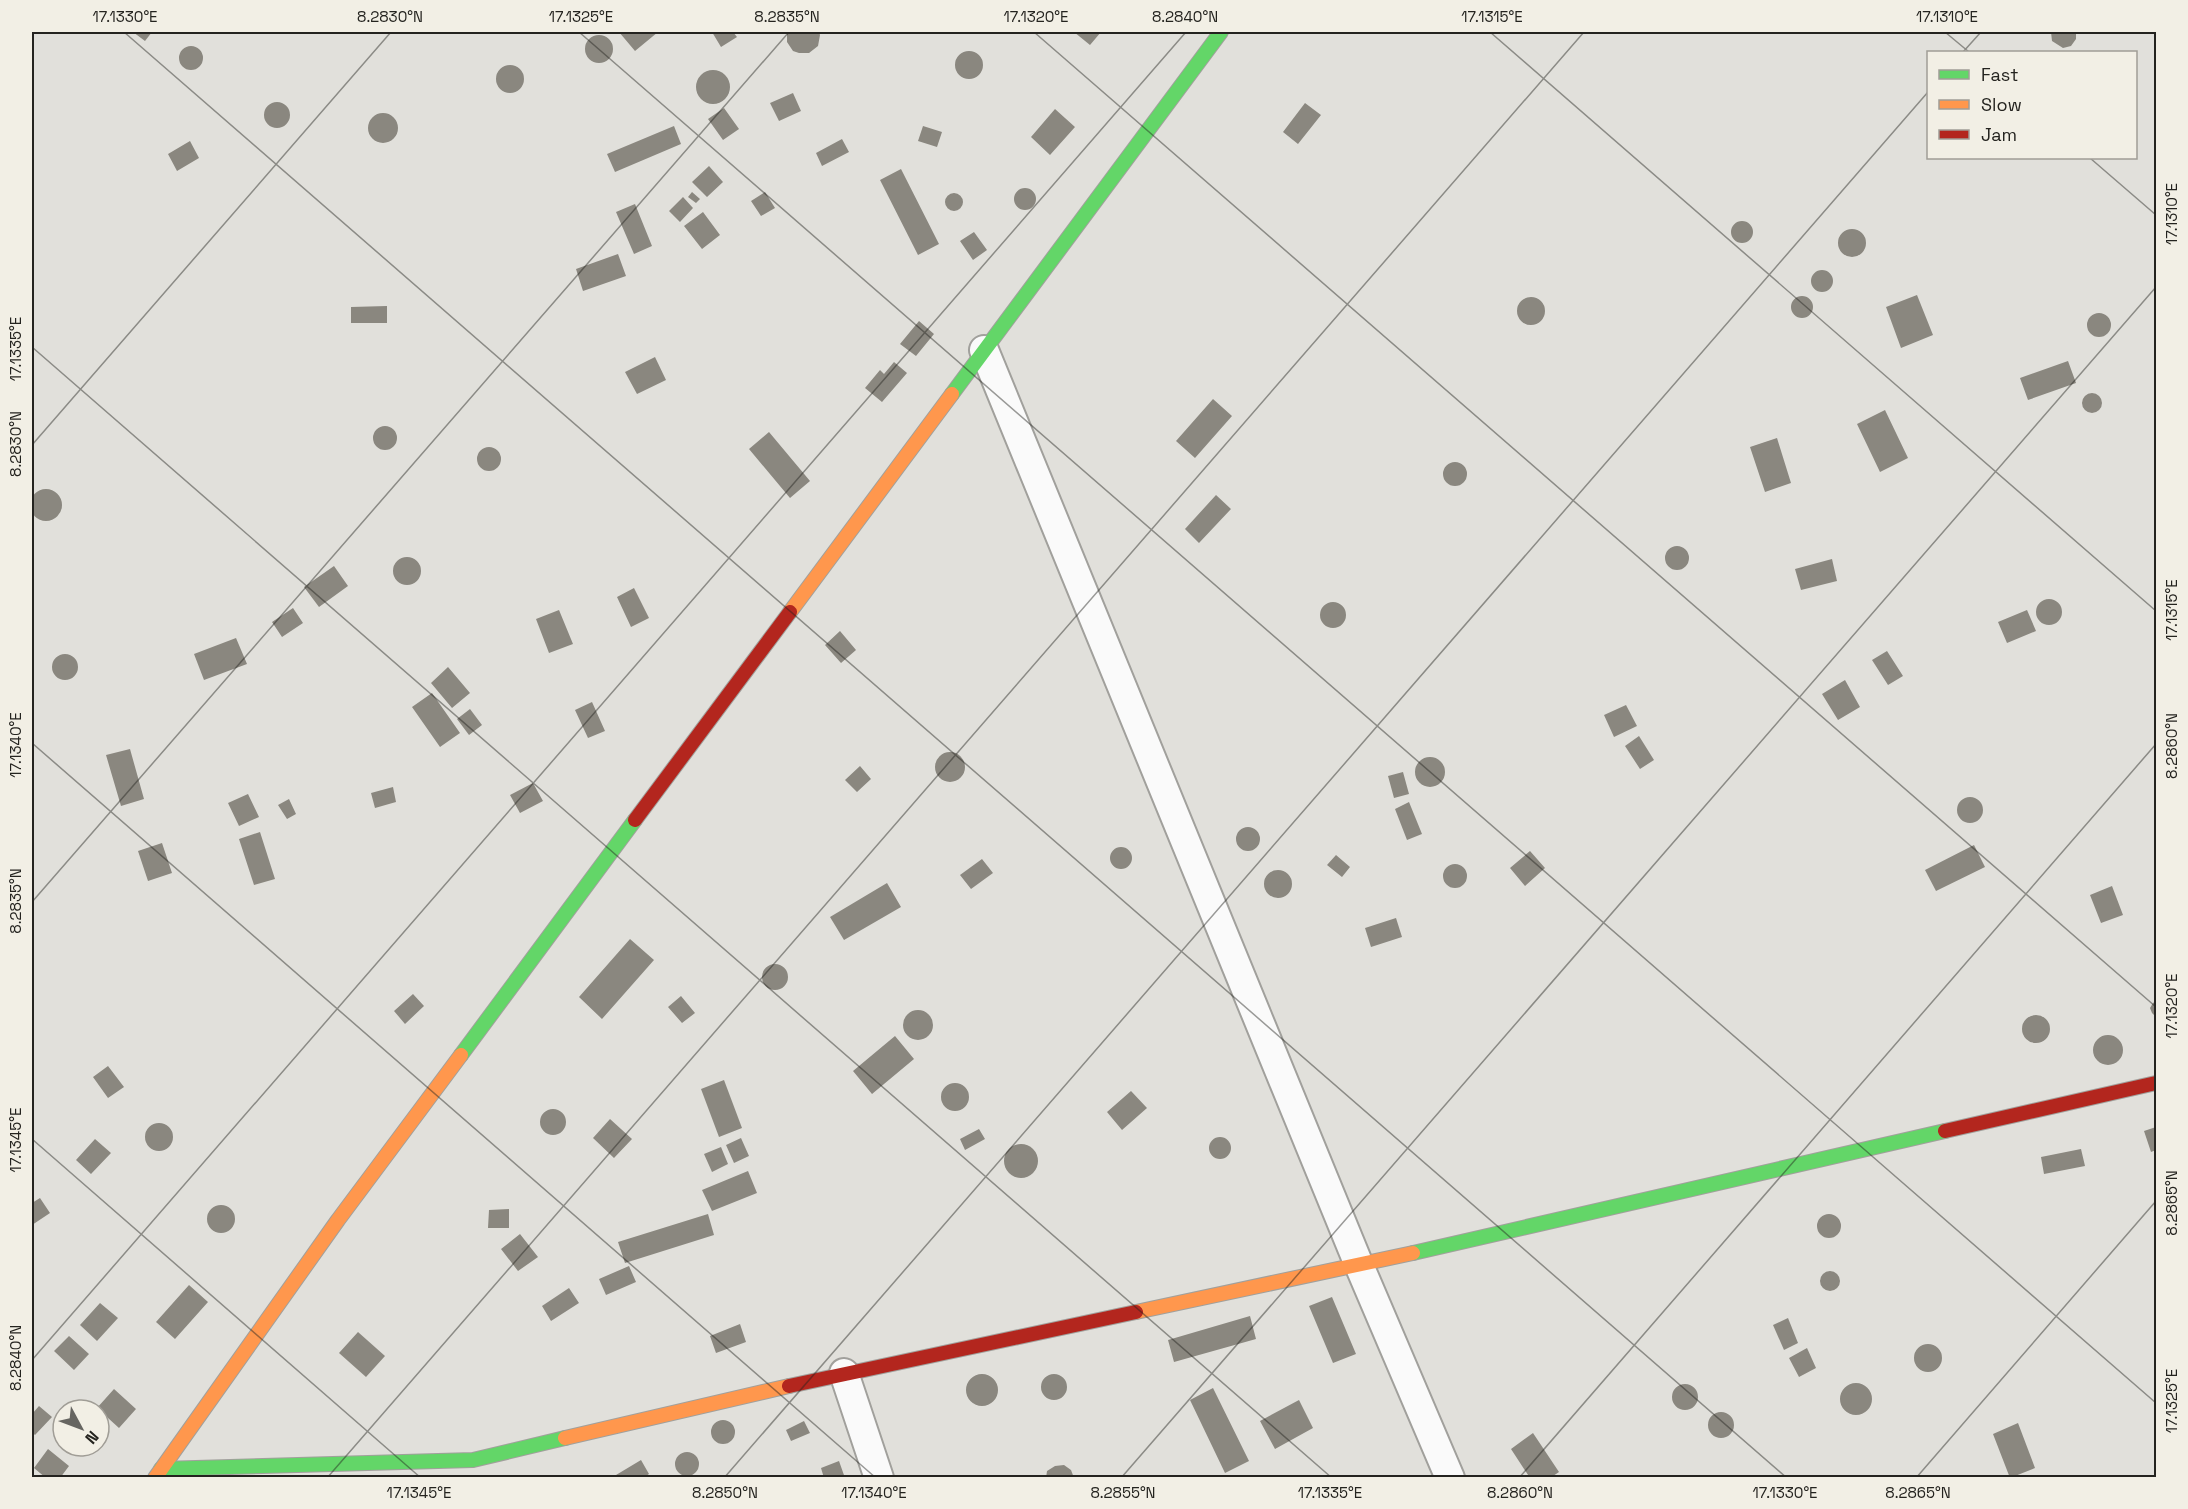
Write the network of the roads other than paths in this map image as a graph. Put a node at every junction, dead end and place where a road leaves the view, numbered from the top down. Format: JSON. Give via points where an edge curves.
{"nodes":[{"id":1,"x":1221,"y":32,"type":"edge"},
{"id":2,"x":984,"y":350,"type":"junction"},
{"id":3,"x":2157,"y":1083,"type":"edge"},
{"id":4,"x":1359,"y":1265,"type":"junction"},
{"id":5,"x":844,"y":1372,"type":"junction"},
{"id":6,"x":158,"y":1473,"type":"edge"},
{"id":7,"x":879,"y":1478,"type":"edge"},
{"id":8,"x":1450,"y":1478,"type":"edge"}],
"edges":[{"from":1,"to":2,"type":"street"},
{"from":2,"to":4,"type":"street"},
{"from":2,"to":6,"type":"street","via":[[345,1210]]},
{"from":3,"to":4,"type":"street"},
{"from":4,"to":5,"type":"street"},
{"from":4,"to":8,"type":"street"},
{"from":5,"to":6,"type":"street","via":[[473,1460]]},
{"from":5,"to":7,"type":"street"}]}
